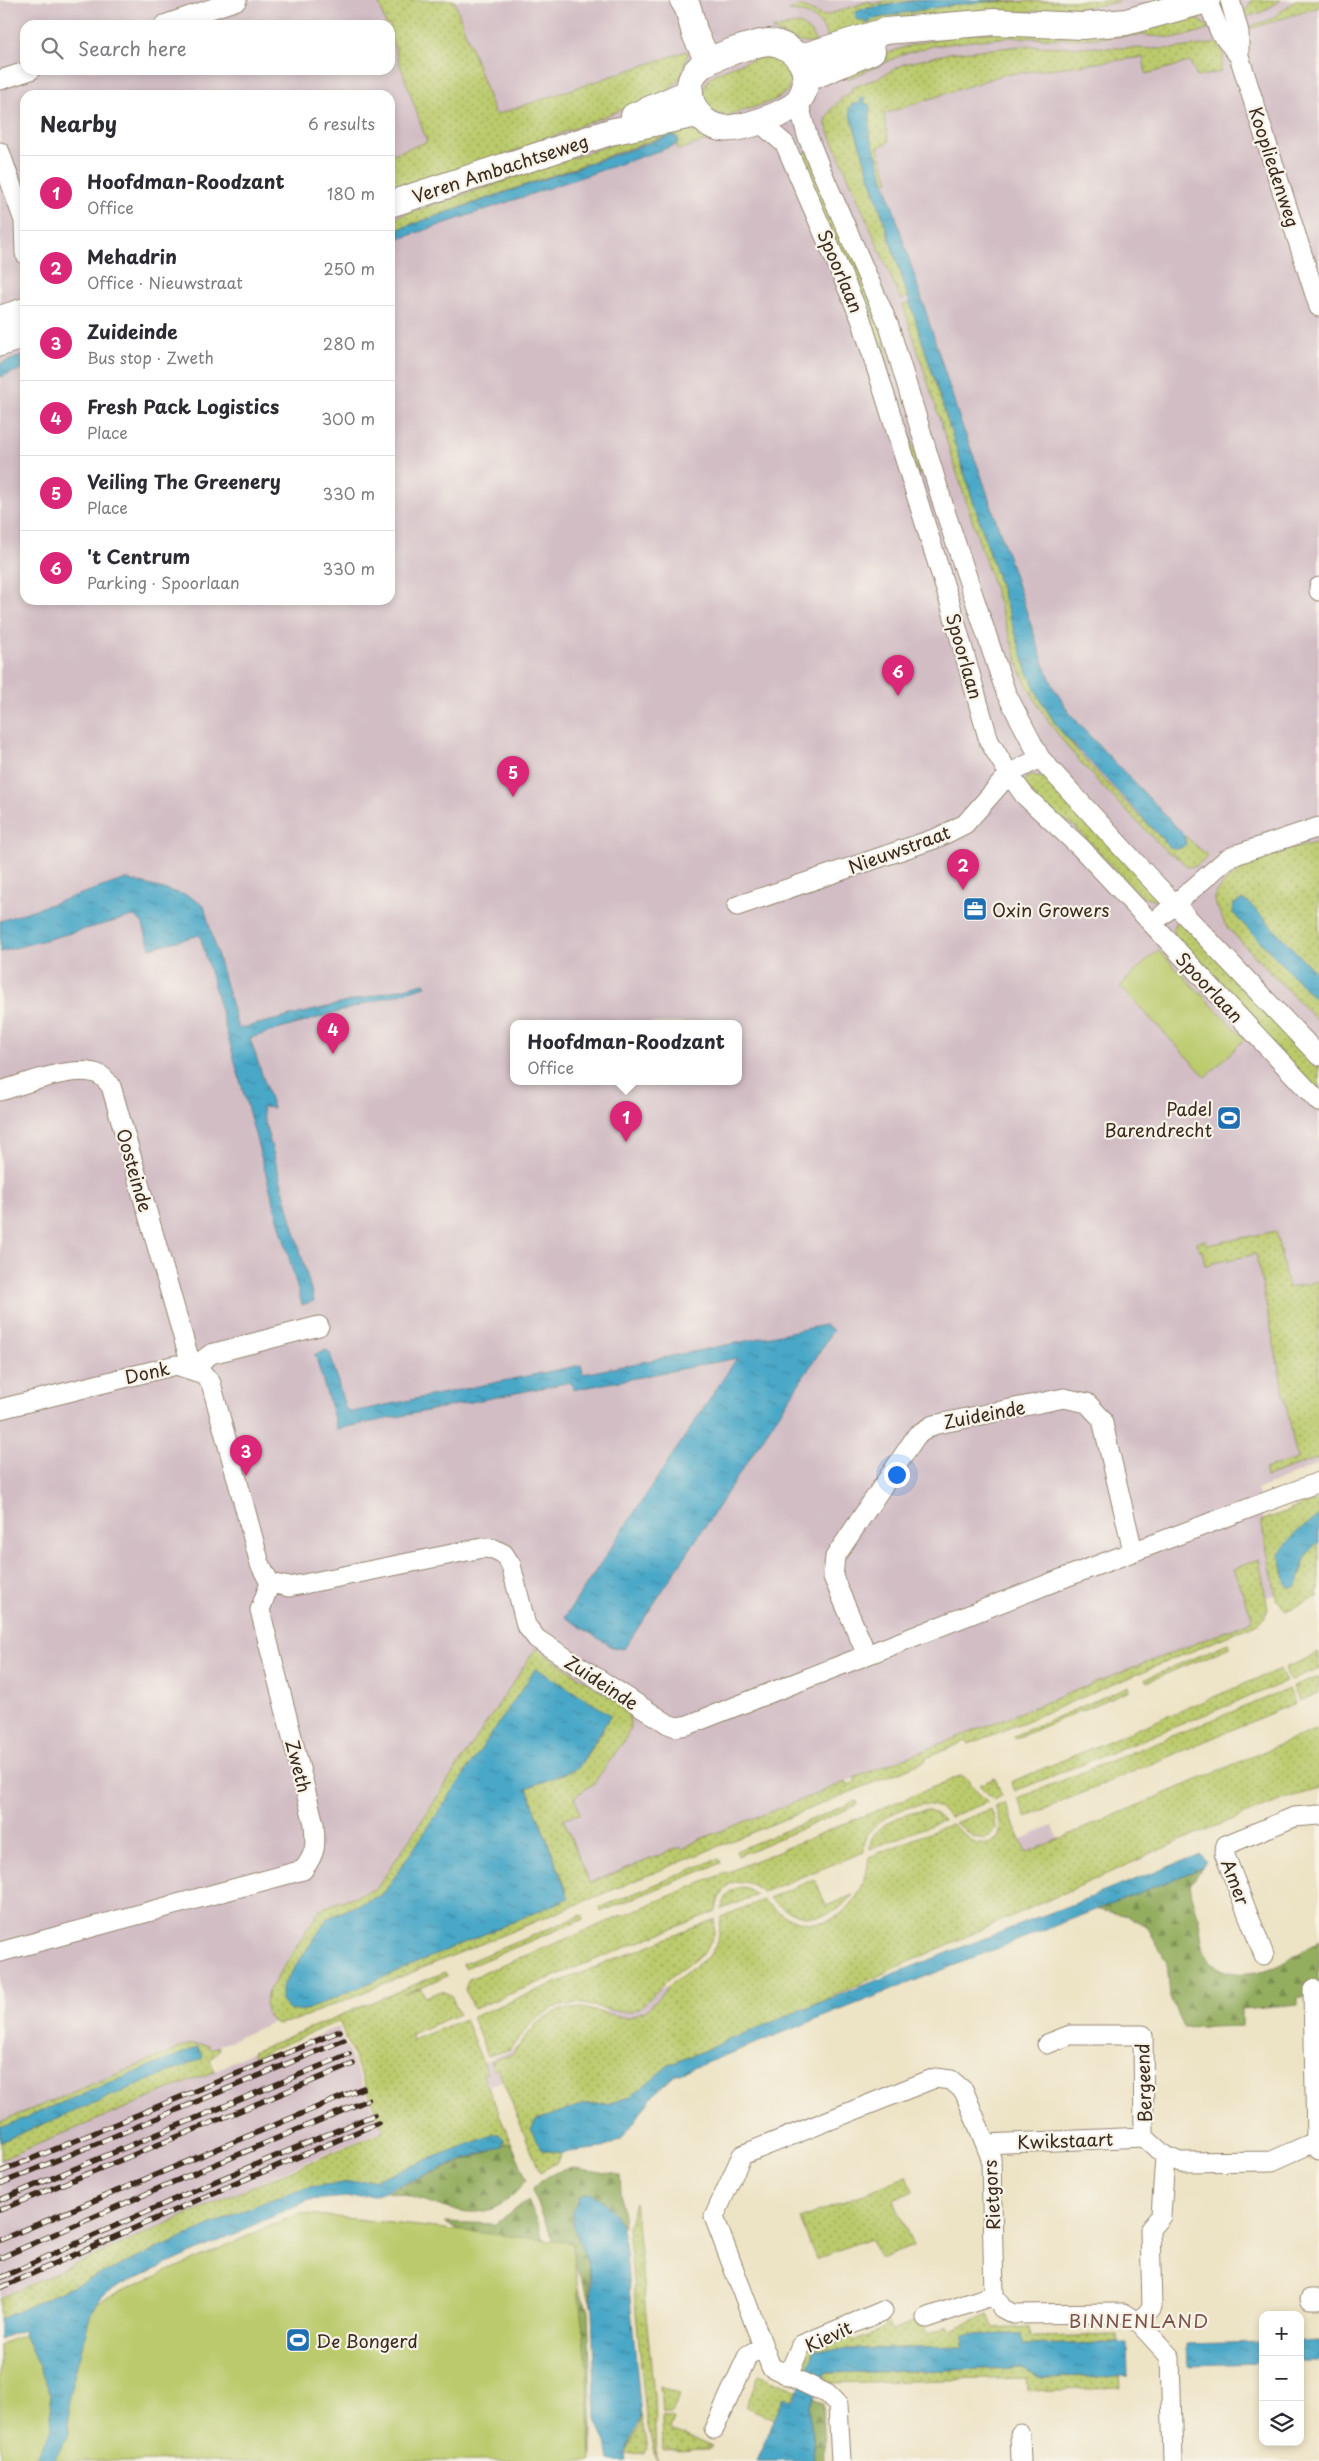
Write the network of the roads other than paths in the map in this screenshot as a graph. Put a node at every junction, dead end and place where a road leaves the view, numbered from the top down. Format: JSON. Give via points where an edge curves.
{"nodes":[{"id":1,"x":237,"y":0,"type":"edge"},
{"id":2,"x":1144,"y":0,"type":"edge"},
{"id":3,"x":1207,"y":0,"type":"edge"},
{"id":4,"x":1230,"y":0,"type":"edge"},
{"id":5,"x":686,"y":4,"type":"edge"},
{"id":6,"x":179,"y":20,"type":"edge"},
{"id":7,"x":1039,"y":22,"type":"junction"},
{"id":8,"x":1239,"y":56,"type":"junction"},
{"id":9,"x":719,"y":58,"type":"junction"},
{"id":10,"x":20,"y":74,"type":"edge"},
{"id":11,"x":801,"y":79,"type":"junction"},
{"id":12,"x":0,"y":80,"type":"edge"},
{"id":13,"x":694,"y":103,"type":"junction"},
{"id":14,"x":758,"y":121,"type":"junction"},
{"id":15,"x":0,"y":152,"type":"edge"},
{"id":16,"x":395,"y":202,"type":"edge"},
{"id":17,"x":20,"y":211,"type":"edge"},
{"id":18,"x":1319,"y":307,"type":"edge"},
{"id":19,"x":20,"y":313,"type":"edge"},
{"id":20,"x":0,"y":319,"type":"edge"},
{"id":21,"x":20,"y":336,"type":"edge"},
{"id":22,"x":0,"y":343,"type":"edge"},
{"id":23,"x":1319,"y":587,"type":"edge"},
{"id":24,"x":1319,"y":591,"type":"edge"},
{"id":25,"x":1040,"y":758,"type":"junction"},
{"id":26,"x":1009,"y":774,"type":"junction"},
{"id":27,"x":1319,"y":827,"type":"edge"},
{"id":28,"x":1176,"y":904,"type":"junction"},
{"id":29,"x":737,"y":906,"type":"dead end"},
{"id":30,"x":1152,"y":924,"type":"junction"},
{"id":31,"x":1319,"y":1056,"type":"edge"},
{"id":32,"x":0,"y":1091,"type":"edge"},
{"id":33,"x":1319,"y":1102,"type":"edge"},
{"id":34,"x":319,"y":1326,"type":"dead end"},
{"id":35,"x":192,"y":1368,"type":"junction"},
{"id":36,"x":0,"y":1409,"type":"edge"},
{"id":37,"x":1319,"y":1482,"type":"edge"},
{"id":38,"x":1133,"y":1552,"type":"junction"},
{"id":39,"x":270,"y":1583,"type":"junction"},
{"id":40,"x":867,"y":1655,"type":"junction"},
{"id":41,"x":1319,"y":1814,"type":"edge"},
{"id":42,"x":0,"y":1952,"type":"edge"},
{"id":43,"x":1264,"y":1955,"type":"dead end"},
{"id":44,"x":1313,"y":1989,"type":"dead end"},
{"id":45,"x":1047,"y":2044,"type":"dead end"},
{"id":46,"x":1144,"y":2137,"type":"junction"},
{"id":47,"x":1318,"y":2143,"type":"edge"},
{"id":48,"x":986,"y":2144,"type":"junction"},
{"id":49,"x":1165,"y":2156,"type":"junction"},
{"id":50,"x":994,"y":2295,"type":"junction"},
{"id":51,"x":883,"y":2311,"type":"dead end"},
{"id":52,"x":926,"y":2318,"type":"dead end"},
{"id":53,"x":1138,"y":2323,"type":"junction"},
{"id":54,"x":763,"y":2347,"type":"junction"},
{"id":55,"x":792,"y":2378,"type":"junction"},
{"id":56,"x":714,"y":2429,"type":"dead end"},
{"id":57,"x":1020,"y":2434,"type":"dead end"},
{"id":58,"x":841,"y":2461,"type":"edge"},
{"id":59,"x":1020,"y":2461,"type":"edge"},
{"id":60,"x":1173,"y":2461,"type":"edge"}],
"edges":[{"from":1,"to":6,"type":"street"},
{"from":2,"to":7,"type":"main road"},
{"from":3,"to":7,"type":"main road","via":[[1126,22],[1083,26]]},
{"from":3,"to":8,"type":"street","name":"Koopliedenweg","via":[[1220,32]]},
{"from":4,"to":8,"type":"street","name":"Koopliedenweg","via":[[1239,32]]},
{"from":5,"to":9,"type":"main road","via":[[709,25]]},
{"from":7,"to":11,"type":"main road","via":[[994,22],[885,31]]},
{"from":8,"to":18,"type":"street","name":"Koopliedenweg"},
{"from":9,"to":11,"type":"main road","via":[[768,42],[787,47]]},
{"from":9,"to":13,"type":"main road","via":[[694,74]]},
{"from":10,"to":12,"type":"street"},
{"from":11,"to":14,"type":"main road","via":[[784,111]]},
{"from":11,"to":25,"type":"street","name":"Spoorlaan","via":[[808,135],[888,326],[1006,693]]},
{"from":13,"to":14,"type":"main road","via":[[708,124],[724,129]]},
{"from":13,"to":16,"type":"main road","name":"Veren Ambachtseweg"},
{"from":14,"to":26,"type":"street","name":"Spoorlaan","via":[[785,144],[861,319],[950,603],[989,741]]},
{"from":15,"to":17,"type":"street"},
{"from":19,"to":20,"type":"main road"},
{"from":21,"to":22,"type":"main road"},
{"from":23,"to":24,"type":"street"},
{"from":25,"to":26,"type":"street","name":"Nieuwstraat"},
{"from":25,"to":28,"type":"street","name":"Spoorlaan"},
{"from":26,"to":29,"type":"street","name":"Nieuwstraat","via":[[965,824],[937,838]]},
{"from":26,"to":30,"type":"street","name":"Spoorlaan","via":[[1024,794],[1081,848]]},
{"from":27,"to":28,"type":"street","via":[[1227,859]]},
{"from":28,"to":30,"type":"street"},
{"from":28,"to":31,"type":"street","name":"Spoorlaan"},
{"from":30,"to":33,"type":"street","name":"Spoorlaan"},
{"from":32,"to":35,"type":"street","name":"Oosteinde","via":[[73,1071],[101,1075],[110,1086]]},
{"from":34,"to":35,"type":"street","name":"Donk","via":[[211,1354]]},
{"from":35,"to":36,"type":"street","name":"Donk","via":[[176,1365],[153,1369]]},
{"from":35,"to":39,"type":"street","via":[[211,1383],[260,1564]]},
{"from":37,"to":38,"type":"street","name":"Zuideinde"},
{"from":38,"to":40,"type":"street","name":"Zuideinde"},
{"from":38,"to":40,"type":"street","name":"Zuideinde","via":[[1102,1419],[1086,1403],[1064,1398],[933,1425],[917,1435],[835,1557],[832,1577]]},
{"from":39,"to":40,"type":"street","name":"Zuideinde","via":[[289,1587],[482,1548],[494,1549],[504,1554],[511,1565],[526,1625],[537,1639],[676,1727]]},
{"from":39,"to":42,"type":"street","name":"Zweth","via":[[260,1610],[314,1824],[314,1856],[303,1870]]},
{"from":41,"to":43,"type":"street","name":"Amer","via":[[1294,1817],[1226,1844],[1224,1853]]},
{"from":44,"to":47,"type":"street"},
{"from":45,"to":46,"type":"street","name":"Bergeend","via":[[1070,2035],[1143,2035]]},
{"from":46,"to":48,"type":"street","name":"Kwikstaart"},
{"from":46,"to":49,"type":"street"},
{"from":47,"to":49,"type":"street","via":[[1272,2161],[1180,2162]]},
{"from":48,"to":50,"type":"street","name":"Rietgors","via":[[991,2158]]},
{"from":48,"to":54,"type":"street","name":"Rietgors","via":[[964,2091],[951,2080],[935,2078],[742,2155],[714,2217]]},
{"from":49,"to":53,"type":"street","via":[[1161,2216],[1150,2229],[1152,2307]]},
{"from":50,"to":52,"type":"street"},
{"from":50,"to":53,"type":"street","via":[[1002,2308],[1013,2314],[1124,2313]]},
{"from":51,"to":55,"type":"street","name":"Kievit","via":[[801,2345]]},
{"from":53,"to":60,"type":"street","via":[[1170,2357]]},
{"from":54,"to":55,"type":"street","name":"Rietgors","via":[[771,2367]]},
{"from":54,"to":56,"type":"street","via":[[748,2355]]},
{"from":55,"to":58,"type":"street","name":"Rietgors","via":[[827,2394],[838,2405]]},
{"from":57,"to":59,"type":"street"}]}
